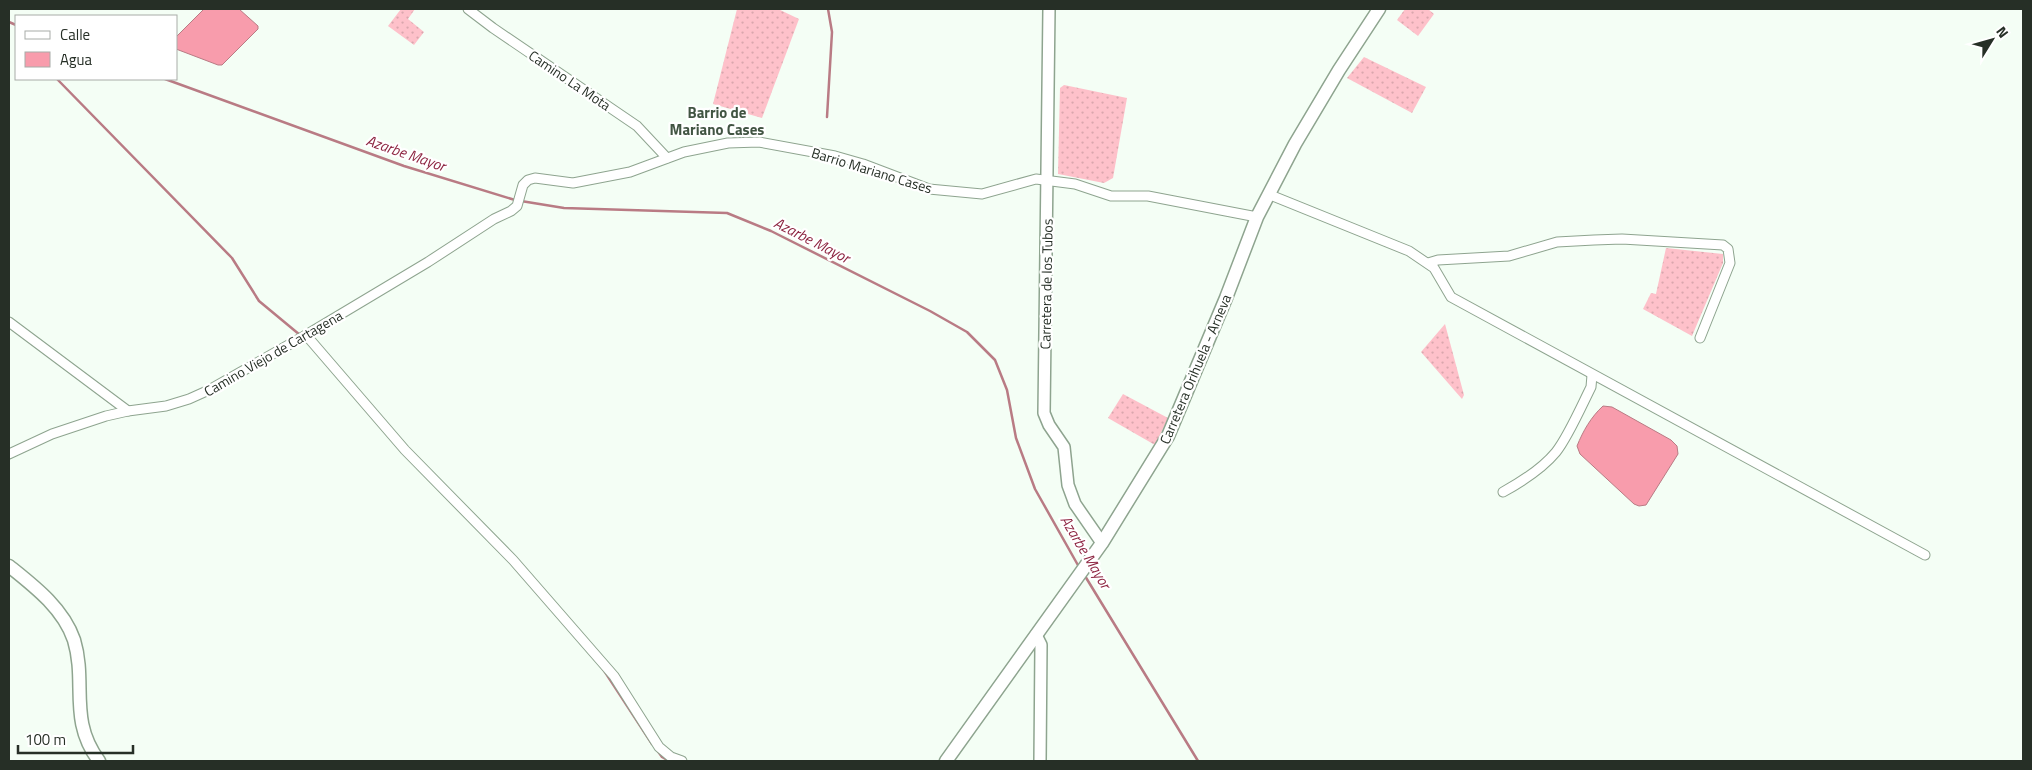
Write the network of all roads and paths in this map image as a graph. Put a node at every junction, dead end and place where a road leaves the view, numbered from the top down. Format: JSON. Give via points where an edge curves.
{"nodes":[{"id":1,"x":468,"y":9,"type":"edge"},
{"id":2,"x":1049,"y":9,"type":"edge"},
{"id":3,"x":1379,"y":9,"type":"edge"},
{"id":4,"x":667,"y":158,"type":"junction"},
{"id":5,"x":1048,"y":180,"type":"junction"},
{"id":6,"x":1268,"y":194,"type":"junction"},
{"id":7,"x":517,"y":206,"type":"joint"},
{"id":8,"x":1257,"y":217,"type":"junction"},
{"id":9,"x":1428,"y":263,"type":"junction"},
{"id":10,"x":9,"y":322,"type":"edge"},
{"id":11,"x":306,"y":335,"type":"junction"},
{"id":12,"x":1700,"y":338,"type":"dead end"},
{"id":13,"x":1592,"y":375,"type":"junction"},
{"id":14,"x":128,"y":411,"type":"junction"},
{"id":15,"x":9,"y":454,"type":"edge"},
{"id":16,"x":1503,"y":492,"type":"dead end"},
{"id":17,"x":1102,"y":543,"type":"junction"},
{"id":18,"x":1925,"y":555,"type":"dead end"},
{"id":19,"x":9,"y":566,"type":"edge"},
{"id":20,"x":1036,"y":635,"type":"junction"},
{"id":21,"x":99,"y":761,"type":"edge"},
{"id":22,"x":682,"y":761,"type":"edge"},
{"id":23,"x":946,"y":761,"type":"edge"},
{"id":24,"x":1040,"y":761,"type":"edge"}],
"edges":[{"from":1,"to":4,"type":"street","name":"Camino La Mota","via":[[636,126]]},
{"from":2,"to":5,"type":"street","name":"Carretera de los Tubos"},
{"from":3,"to":6,"type":"main road","name":"Carretera Orihuela - Arneva","via":[[1339,70]]},
{"from":4,"to":5,"type":"street","name":"Barrio Mariano Cases","via":[[728,143],[759,142],[863,164],[929,189],[982,194],[1036,178]]},
{"from":4,"to":7,"type":"street","name":"Barrio Mariano Cases","via":[[630,172],[573,183],[528,180],[523,185]]},
{"from":5,"to":8,"type":"street","name":"Barrio Mariano Cases","via":[[1075,184],[1111,196],[1148,196]]},
{"from":5,"to":17,"type":"street","name":"Carretera de los Tubos","via":[[1044,413],[1064,447],[1068,486],[1075,504]]},
{"from":6,"to":8,"type":"main road","name":"Carretera Orihuela - Arneva"},
{"from":6,"to":9,"type":"street","via":[[1408,251]]},
{"from":7,"to":11,"type":"street","name":"Camino Viejo de Cartagena"},
{"from":8,"to":17,"type":"main road","name":"Carretera Orihuela - Arneva","via":[[1168,436]]},
{"from":9,"to":12,"type":"street","via":[[1509,256],[1557,242],[1622,239],[1722,246],[1728,249],[1730,263]]},
{"from":9,"to":13,"type":"street","via":[[1440,276],[1451,297]]},
{"from":10,"to":14,"type":"street"},
{"from":11,"to":14,"type":"street","name":"Camino Viejo de Cartagena","via":[[189,399]]},
{"from":11,"to":22,"type":"street","via":[[404,450],[513,560],[614,676],[659,747],[671,758]]},
{"from":13,"to":16,"type":"street","via":[[1591,387],[1557,451],[1521,483]]},
{"from":13,"to":18,"type":"street"},
{"from":14,"to":15,"type":"street","name":"Camino Viejo de Cartagena","via":[[52,434]]},
{"from":17,"to":20,"type":"main road","name":"Carretera Orihuela - Arneva"},
{"from":19,"to":21,"type":"main road","via":[[46,598],[70,630],[77,651],[83,731]]},
{"from":20,"to":23,"type":"main road","name":"Carretera Orihuela - Arneva"},
{"from":20,"to":24,"type":"street","via":[[1041,645]]}]}
